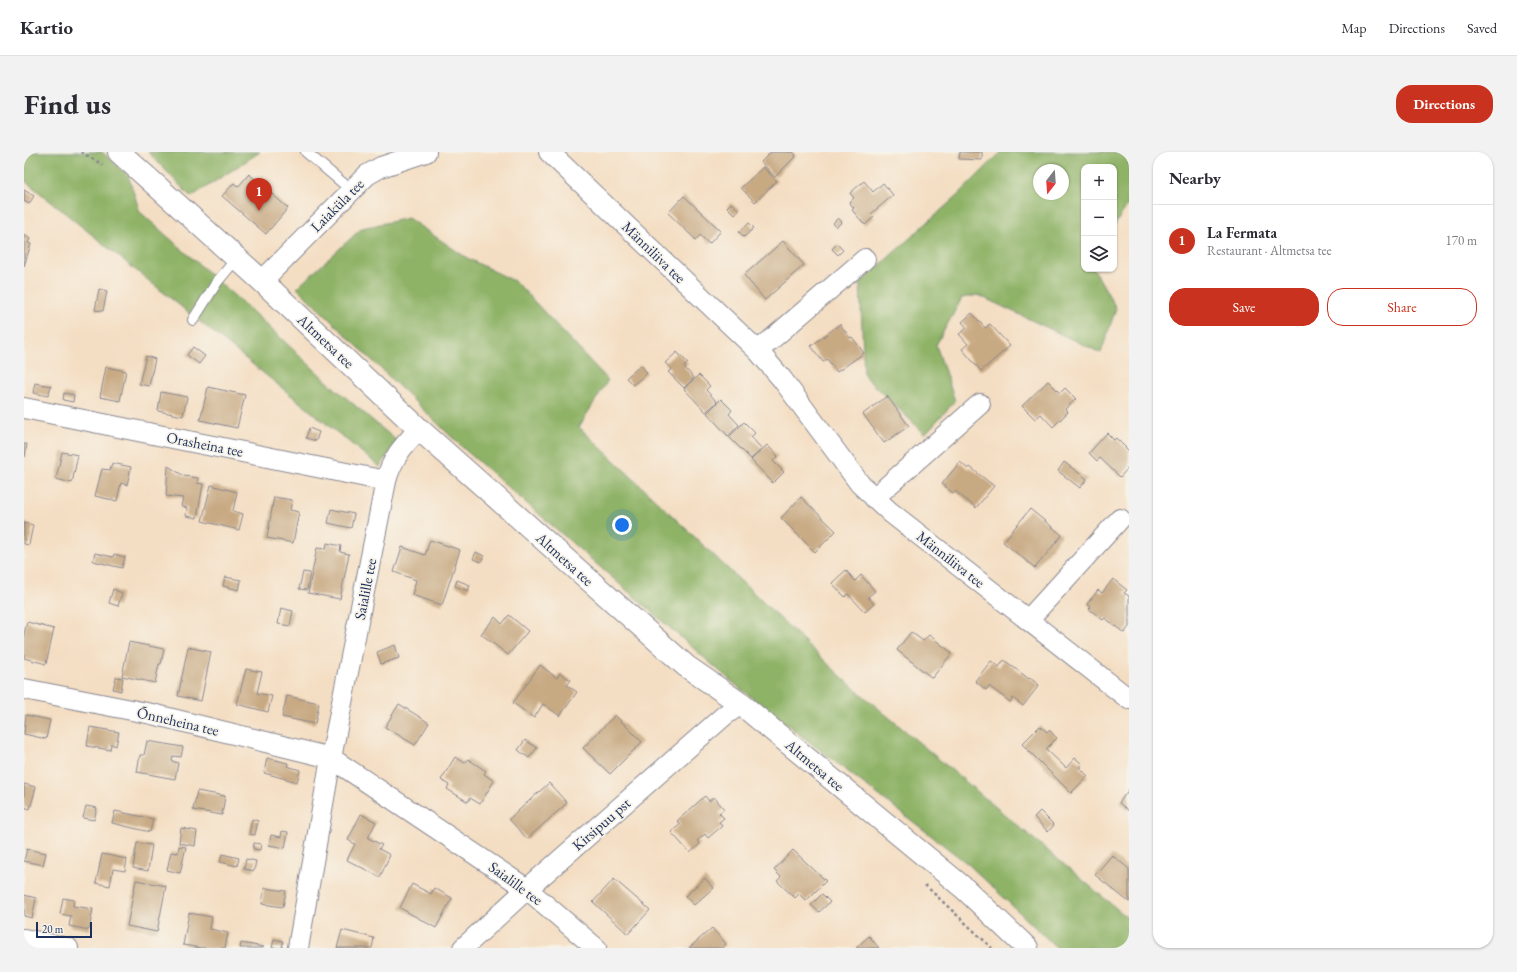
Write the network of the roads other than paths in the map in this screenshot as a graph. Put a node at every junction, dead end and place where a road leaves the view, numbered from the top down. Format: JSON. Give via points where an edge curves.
{"nodes":[{"id":1,"x":119,"y":152,"type":"edge"},
{"id":2,"x":306,"y":152,"type":"edge"},
{"id":3,"x":426,"y":152,"type":"edge"},
{"id":4,"x":549,"y":152,"type":"edge"},
{"id":5,"x":351,"y":190,"type":"junction"},
{"id":6,"x":237,"y":258,"type":"junction"},
{"id":7,"x":865,"y":259,"type":"dead end"},
{"id":8,"x":262,"y":281,"type":"junction"},
{"id":9,"x":193,"y":320,"type":"dead end"},
{"id":10,"x":758,"y":351,"type":"junction"},
{"id":11,"x":980,"y":404,"type":"dead end"},
{"id":12,"x":24,"y":408,"type":"edge"},
{"id":13,"x":419,"y":430,"type":"junction"},
{"id":14,"x":386,"y":481,"type":"junction"},
{"id":15,"x":874,"y":498,"type":"junction"},
{"id":16,"x":1120,"y":519,"type":"dead end"},
{"id":17,"x":1028,"y":620,"type":"junction"},
{"id":18,"x":24,"y":689,"type":"edge"},
{"id":19,"x":1129,"y":699,"type":"edge"},
{"id":20,"x":741,"y":704,"type":"junction"},
{"id":21,"x":331,"y":758,"type":"junction"},
{"id":22,"x":527,"y":889,"type":"junction"},
{"id":23,"x":24,"y":939,"type":"edge"},
{"id":24,"x":68,"y":948,"type":"edge"},
{"id":25,"x":298,"y":948,"type":"edge"},
{"id":26,"x":463,"y":948,"type":"edge"},
{"id":27,"x":596,"y":948,"type":"edge"},
{"id":28,"x":1027,"y":948,"type":"edge"}],
"edges":[{"from":1,"to":6,"type":"street","name":"Altmetsa tee"},
{"from":2,"to":5,"type":"lane"},
{"from":3,"to":5,"type":"street","name":"Laiaküla tee","via":[[381,167],[367,175]]},
{"from":4,"to":10,"type":"street","name":"Männiliiva tee"},
{"from":5,"to":8,"type":"street","name":"Laiaküla tee"},
{"from":6,"to":8,"type":"street","name":"Altmetsa tee"},
{"from":6,"to":9,"type":"lane","via":[[217,282]]},
{"from":7,"to":10,"type":"street"},
{"from":8,"to":13,"type":"street","name":"Altmetsa tee"},
{"from":10,"to":15,"type":"street","name":"Männiliiva tee","via":[[782,379],[860,484]]},
{"from":11,"to":15,"type":"street"},
{"from":12,"to":14,"type":"street","name":"Orasheina tee"},
{"from":13,"to":14,"type":"street","name":"Saialille tee","via":[[398,452]]},
{"from":13,"to":20,"type":"street","name":"Altmetsa tee","via":[[686,666]]},
{"from":14,"to":21,"type":"street","name":"Saialille tee"},
{"from":15,"to":17,"type":"street","name":"Männiliiva tee"},
{"from":16,"to":17,"type":"street"},
{"from":17,"to":19,"type":"street","name":"Männiliiva tee"},
{"from":18,"to":21,"type":"street","name":"Õnneheina tee","via":[[152,714]]},
{"from":20,"to":22,"type":"street","name":"Kirsipuu pst","via":[[725,715]]},
{"from":20,"to":28,"type":"street","name":"Altmetsa tee","via":[[965,889]]},
{"from":21,"to":22,"type":"street","name":"Saialille tee"},
{"from":21,"to":25,"type":"street","name":"Saialille tee"},
{"from":22,"to":26,"type":"street","name":"Kirsipuu pst"},
{"from":22,"to":27,"type":"street","name":"Saialille tee"},
{"from":23,"to":24,"type":"street"}]}
